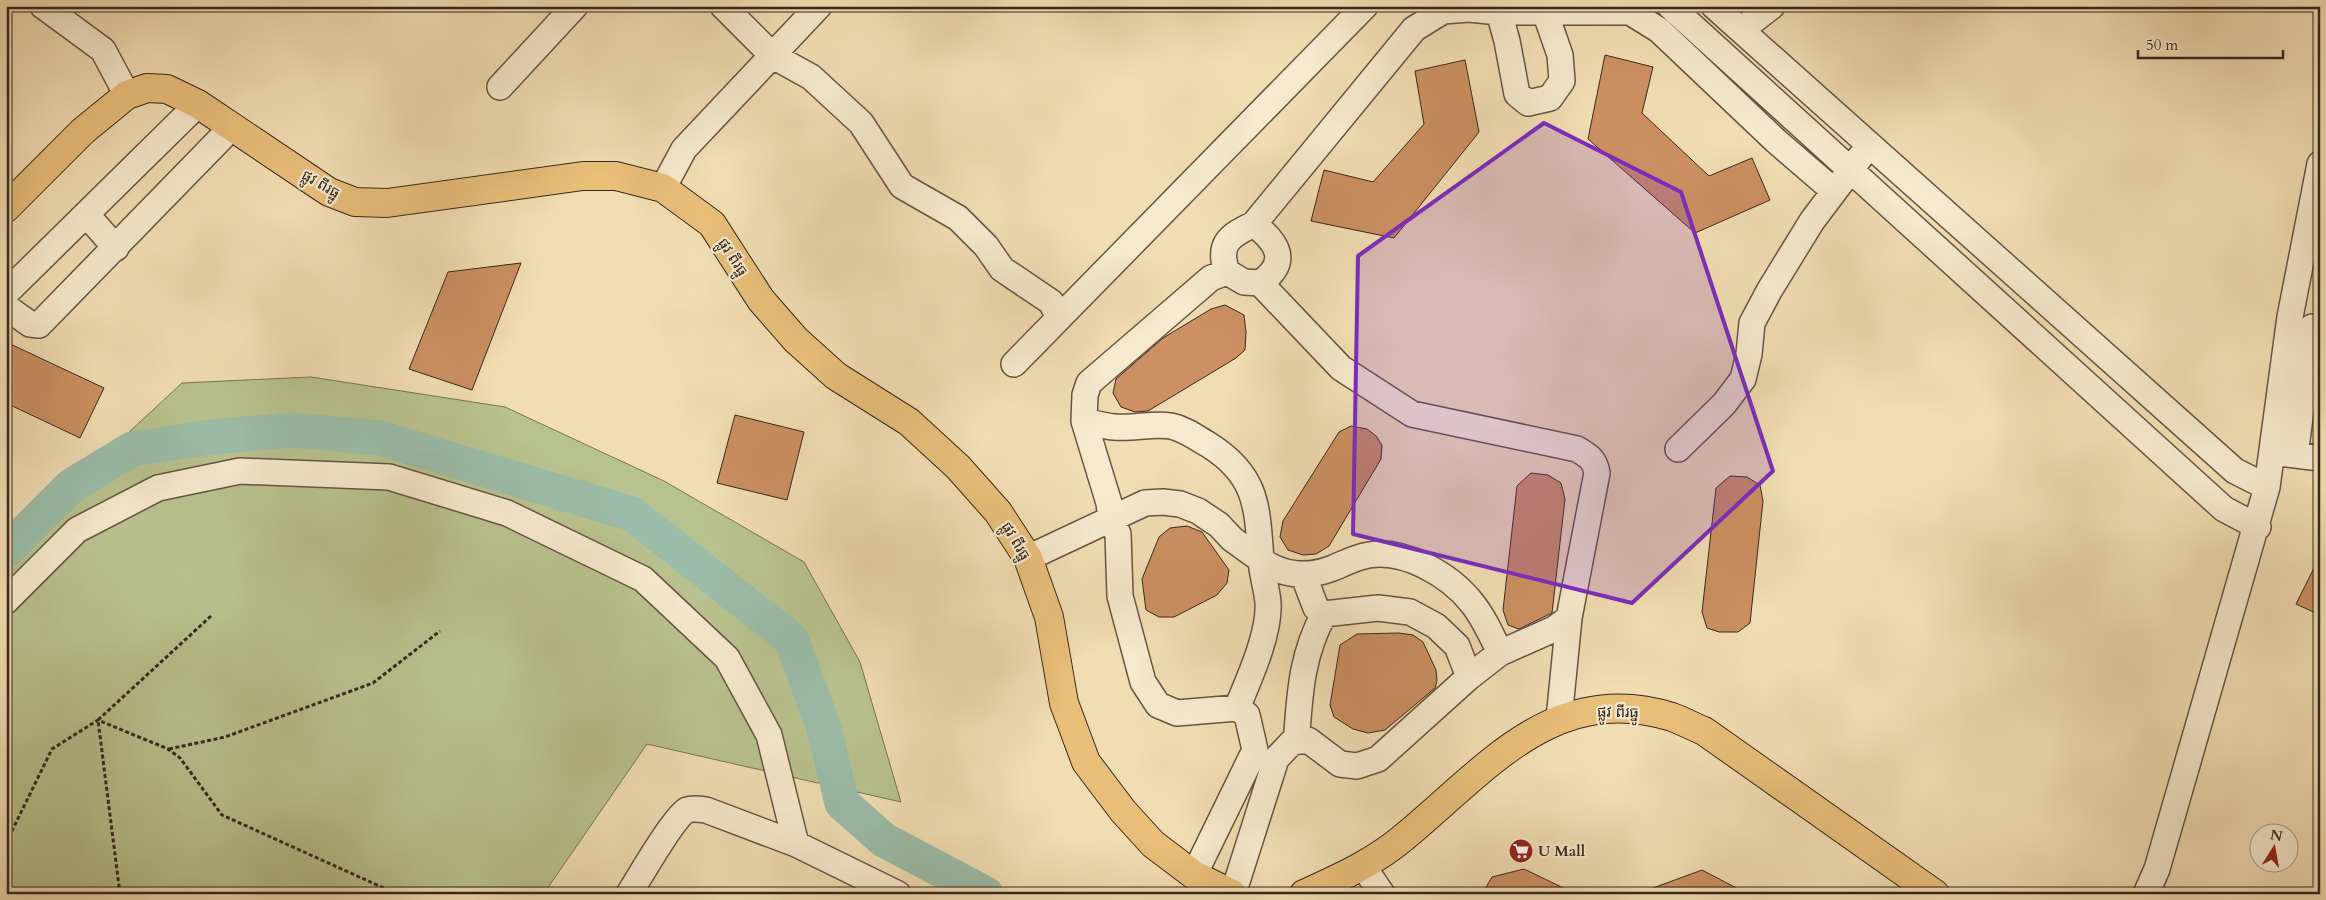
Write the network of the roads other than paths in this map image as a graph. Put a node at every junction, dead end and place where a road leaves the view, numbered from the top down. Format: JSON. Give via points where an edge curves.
{"nodes":[{"id":1,"x":43,"y":6,"type":"edge"},
{"id":2,"x":575,"y":6,"type":"edge"},
{"id":3,"x":723,"y":6,"type":"edge"},
{"id":4,"x":819,"y":6,"type":"edge"},
{"id":5,"x":1365,"y":6,"type":"edge"},
{"id":6,"x":1670,"y":6,"type":"edge"},
{"id":7,"x":1714,"y":6,"type":"edge"},
{"id":8,"x":1772,"y":6,"type":"edge"},
{"id":9,"x":1499,"y":12,"type":"junction"},
{"id":10,"x":1545,"y":12,"type":"junction"},
{"id":11,"x":1741,"y":30,"type":"junction"},
{"id":12,"x":773,"y":56,"type":"junction"},
{"id":13,"x":500,"y":87,"type":"dead end"},
{"id":14,"x":127,"y":95,"type":"junction"},
{"id":15,"x":198,"y":104,"type":"junction"},
{"id":16,"x":232,"y":127,"type":"junction"},
{"id":17,"x":1870,"y":145,"type":"junction"},
{"id":18,"x":152,"y":149,"type":"junction"},
{"id":19,"x":2320,"y":164,"type":"edge"},
{"id":20,"x":1850,"y":170,"type":"junction"},
{"id":21,"x":182,"y":179,"type":"junction"},
{"id":22,"x":663,"y":188,"type":"junction"},
{"id":23,"x":1834,"y":191,"type":"junction"},
{"id":24,"x":6,"y":208,"type":"edge"},
{"id":25,"x":86,"y":214,"type":"junction"},
{"id":26,"x":1254,"y":224,"type":"junction"},
{"id":27,"x":116,"y":248,"type":"junction"},
{"id":28,"x":1226,"y":272,"type":"junction"},
{"id":29,"x":1260,"y":283,"type":"junction"},
{"id":30,"x":6,"y":293,"type":"edge"},
{"id":31,"x":6,"y":307,"type":"edge"},
{"id":32,"x":1059,"y":318,"type":"junction"},
{"id":33,"x":2307,"y":325,"type":"edge"},
{"id":34,"x":1014,"y":364,"type":"dead end"},
{"id":35,"x":1084,"y":421,"type":"junction"},
{"id":36,"x":1678,"y":449,"type":"dead end"},
{"id":37,"x":2284,"y":453,"type":"junction"},
{"id":38,"x":2320,"y":458,"type":"edge"},
{"id":39,"x":2267,"y":488,"type":"junction"},
{"id":40,"x":1111,"y":521,"type":"junction"},
{"id":41,"x":2258,"y":527,"type":"junction"},
{"id":42,"x":1028,"y":558,"type":"junction"},
{"id":43,"x":1261,"y":560,"type":"junction"},
{"id":44,"x":1303,"y":574,"type":"junction"},
{"id":45,"x":6,"y":601,"type":"edge"},
{"id":46,"x":1324,"y":614,"type":"junction"},
{"id":47,"x":1569,"y":618,"type":"junction"},
{"id":48,"x":1500,"y":653,"type":"junction"},
{"id":49,"x":1469,"y":677,"type":"junction"},
{"id":50,"x":1237,"y":708,"type":"junction"},
{"id":51,"x":1559,"y":719,"type":"junction"},
{"id":52,"x":1302,"y":739,"type":"junction"},
{"id":53,"x":1266,"y":754,"type":"junction"},
{"id":54,"x":796,"y":844,"type":"junction"},
{"id":55,"x":1364,"y":866,"type":"junction"},
{"id":56,"x":1194,"y":875,"type":"junction"},
{"id":57,"x":629,"y":894,"type":"edge"},
{"id":58,"x":898,"y":894,"type":"edge"},
{"id":59,"x":1233,"y":894,"type":"edge"},
{"id":60,"x":1304,"y":894,"type":"edge"},
{"id":61,"x":1382,"y":894,"type":"edge"},
{"id":62,"x":1935,"y":894,"type":"edge"},
{"id":63,"x":2146,"y":894,"type":"edge"}],
"edges":[{"from":1,"to":14,"type":"street","via":[[102,50]]},
{"from":2,"to":13,"type":"street"},
{"from":3,"to":12,"type":"street"},
{"from":4,"to":12,"type":"street"},
{"from":5,"to":32,"type":"street"},
{"from":6,"to":20,"type":"street"},
{"from":7,"to":11,"type":"street"},
{"from":8,"to":11,"type":"street"},
{"from":9,"to":10,"type":"street"},
{"from":9,"to":10,"type":"street","via":[[1508,41],[1517,94],[1528,103],[1550,98],[1562,81],[1560,55]]},
{"from":9,"to":26,"type":"street","via":[[1443,11],[1414,29]]},
{"from":10,"to":23,"type":"street","via":[[1630,12],[1642,19],[1659,30],[1776,142]]},
{"from":11,"to":17,"type":"street"},
{"from":12,"to":22,"type":"street","via":[[684,149]]},
{"from":12,"to":32,"type":"street","via":[[811,77],[838,100],[861,123],[902,186],[958,218],[986,246],[1002,269],[1051,302]]},
{"from":14,"to":15,"type":"main road","name":"ផ្លូវ ពីរធ្នូ","via":[[146,88],[167,89]]},
{"from":14,"to":24,"type":"main road","name":"ផ្លូវ ពីរធ្នូ","via":[[83,131]]},
{"from":15,"to":16,"type":"main road","name":"ផ្លូវ ពីរធ្នូ"},
{"from":15,"to":18,"type":"street"},
{"from":16,"to":21,"type":"street"},
{"from":16,"to":22,"type":"main road","name":"ផ្លូវ ពីរធ្នូ","via":[[329,192],[355,202],[387,203],[583,176],[616,176]]},
{"from":17,"to":20,"type":"street"},
{"from":17,"to":39,"type":"street","via":[[2234,471]]},
{"from":18,"to":21,"type":"street"},
{"from":18,"to":25,"type":"street"},
{"from":19,"to":33,"type":"street"},
{"from":20,"to":23,"type":"street"},
{"from":20,"to":41,"type":"street","via":[[2224,509]]},
{"from":21,"to":27,"type":"street"},
{"from":22,"to":42,"type":"main road","name":"ផ្លូវ ពីរធ្នូ","via":[[712,224],[761,300],[796,340],[836,376],[909,422],[958,467],[998,512]]},
{"from":23,"to":36,"type":"street","via":[[1752,323],[1743,379],[1724,404]]},
{"from":25,"to":27,"type":"street"},
{"from":25,"to":30,"type":"street"},
{"from":26,"to":28,"type":"street","via":[[1236,232],[1226,243],[1222,258]]},
{"from":26,"to":29,"type":"street","via":[[1276,245],[1278,260],[1272,274]]},
{"from":27,"to":31,"type":"street","via":[[39,326],[30,324]]},
{"from":28,"to":29,"type":"street","via":[[1244,282]]},
{"from":28,"to":35,"type":"street","via":[[1210,278],[1089,383],[1085,394]]},
{"from":29,"to":47,"type":"street","via":[[1341,368],[1412,414],[1577,449],[1590,457],[1596,464],[1597,473]]},
{"from":32,"to":34,"type":"street"},
{"from":33,"to":37,"type":"street"},
{"from":35,"to":40,"type":"street","via":[[1109,503]]},
{"from":35,"to":43,"type":"street","via":[[1114,427],[1172,426],[1192,434],[1216,450],[1243,472],[1255,502]]},
{"from":37,"to":38,"type":"street"},
{"from":37,"to":39,"type":"street"},
{"from":39,"to":41,"type":"street"},
{"from":40,"to":42,"type":"street"},
{"from":40,"to":43,"type":"street","via":[[1145,503],[1180,504],[1219,525]]},
{"from":40,"to":50,"type":"street","via":[[1118,534],[1120,596],[1143,682],[1158,705],[1177,713]]},
{"from":41,"to":63,"type":"street"},
{"from":42,"to":56,"type":"main road","name":"ផ្លូវ ពីរធ្នូ","via":[[1049,617],[1064,703],[1086,762],[1153,844]]},
{"from":43,"to":44,"type":"street","via":[[1284,573]]},
{"from":43,"to":50,"type":"street","via":[[1262,581],[1268,601],[1267,623],[1252,674]]},
{"from":44,"to":46,"type":"street","via":[[1316,608]]},
{"from":44,"to":48,"type":"street","via":[[1330,569],[1369,555],[1391,554],[1415,562],[1447,580],[1471,602]]},
{"from":45,"to":54,"type":"street","via":[[76,530],[158,488],[240,471],[389,478],[507,513],[643,579],[727,658],[769,735]]},
{"from":46,"to":49,"type":"street","via":[[1378,608],[1410,612],[1436,626],[1457,646]]},
{"from":46,"to":52,"type":"street","via":[[1314,632],[1304,664],[1297,732]]},
{"from":47,"to":48,"type":"street","via":[[1554,629]]},
{"from":47,"to":51,"type":"street"},
{"from":48,"to":49,"type":"street"},
{"from":49,"to":52,"type":"street","via":[[1378,760],[1357,766],[1340,764]]},
{"from":50,"to":53,"type":"street","via":[[1248,715]]},
{"from":51,"to":55,"type":"main road","name":"ផ្លូវ ពីរធ្នូ","via":[[1507,748],[1402,839]]},
{"from":51,"to":62,"type":"main road","name":"ផ្លូវ ពីរធ្នូ","via":[[1584,712],[1619,709],[1673,718],[1704,731]]},
{"from":52,"to":53,"type":"street"},
{"from":53,"to":56,"type":"street"},
{"from":53,"to":59,"type":"street"},
{"from":54,"to":57,"type":"street","via":[[694,808],[685,811]]},
{"from":54,"to":58,"type":"street"},
{"from":55,"to":60,"type":"main road","name":"ផ្លូវ ពីរធ្នូ"},
{"from":55,"to":61,"type":"street"},
{"from":56,"to":59,"type":"main road","name":"ផ្លូវ ពីរធ្នូ"}]}
